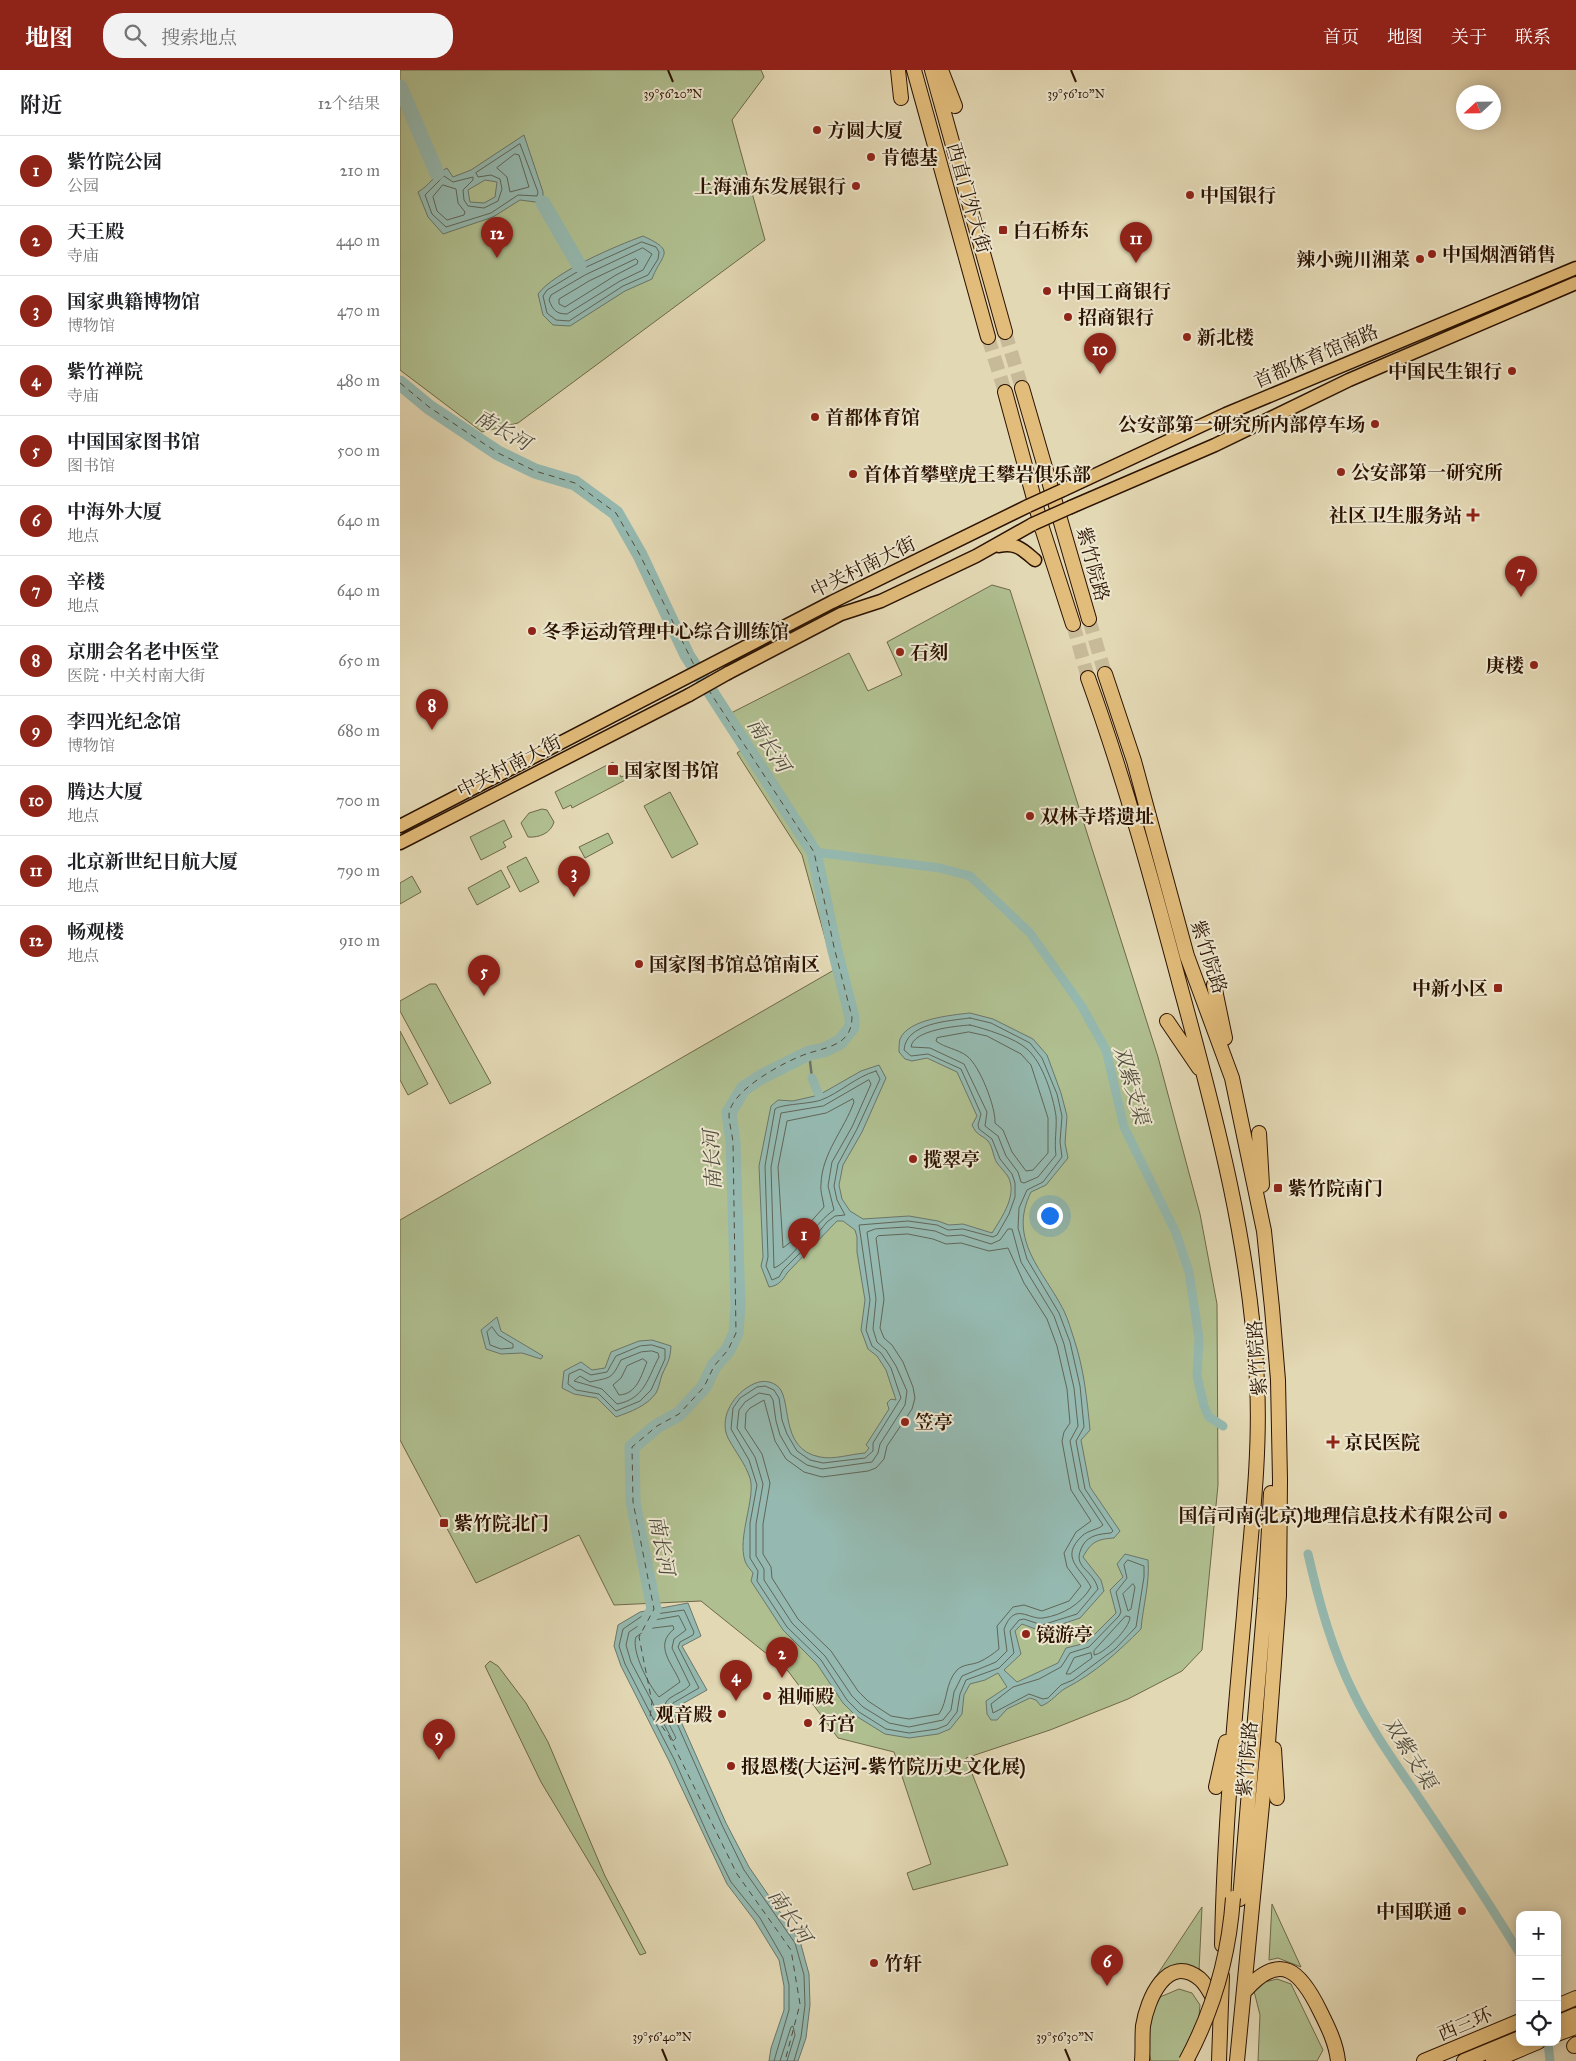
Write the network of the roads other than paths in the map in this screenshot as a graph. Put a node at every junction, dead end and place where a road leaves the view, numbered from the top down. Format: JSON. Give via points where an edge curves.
{"nodes":[{"id":1,"x":898,"y":70,"type":"edge"},
{"id":2,"x":914,"y":70,"type":"edge"},
{"id":3,"x":932,"y":70,"type":"edge"},
{"id":4,"x":941,"y":70,"type":"edge"},
{"id":5,"x":901,"y":98,"type":"dead end"},
{"id":6,"x":955,"y":106,"type":"dead end"},
{"id":7,"x":1576,"y":268,"type":"edge"},
{"id":8,"x":1576,"y":283,"type":"edge"},
{"id":9,"x":1005,"y":332,"type":"tunnel mouth"},
{"id":10,"x":988,"y":337,"type":"tunnel mouth"},
{"id":11,"x":1022,"y":388,"type":"tunnel mouth"},
{"id":12,"x":1005,"y":392,"type":"tunnel mouth"},
{"id":13,"x":1025,"y":508,"type":"joint"},
{"id":14,"x":1034,"y":526,"type":"junction"},
{"id":15,"x":976,"y":556,"type":"junction"},
{"id":16,"x":1035,"y":560,"type":"dead end"},
{"id":17,"x":1089,"y":619,"type":"tunnel mouth"},
{"id":18,"x":1073,"y":624,"type":"tunnel mouth"},
{"id":19,"x":1105,"y":674,"type":"tunnel mouth"},
{"id":20,"x":1088,"y":678,"type":"tunnel mouth"},
{"id":21,"x":402,"y":824,"type":"edge"},
{"id":22,"x":400,"y":843,"type":"edge"},
{"id":23,"x":1214,"y":985,"type":"dead end"},
{"id":24,"x":1167,"y":1021,"type":"dead end"},
{"id":25,"x":1205,"y":1077,"type":"junction"},
{"id":26,"x":1232,"y":1078,"type":"junction"},
{"id":27,"x":1259,"y":1133,"type":"dead end"},
{"id":28,"x":1264,"y":1231,"type":"junction"},
{"id":29,"x":1278,"y":1380,"type":"junction"},
{"id":30,"x":1257,"y":1386,"type":"junction"},
{"id":31,"x":1271,"y":1698,"type":"junction"},
{"id":32,"x":1236,"y":1700,"type":"junction"},
{"id":33,"x":1216,"y":1787,"type":"dead end"},
{"id":34,"x":1276,"y":1798,"type":"dead end"},
{"id":35,"x":1237,"y":1899,"type":"junction"},
{"id":36,"x":1245,"y":1991,"type":"junction"},
{"id":37,"x":1576,"y":1998,"type":"edge"},
{"id":38,"x":1561,"y":2006,"type":"edge"},
{"id":39,"x":1576,"y":2007,"type":"edge"},
{"id":40,"x":1561,"y":2008,"type":"edge"},
{"id":41,"x":1221,"y":2014,"type":"junction"},
{"id":42,"x":1576,"y":2015,"type":"edge"},
{"id":43,"x":1516,"y":2023,"type":"edge"},
{"id":44,"x":1564,"y":2029,"type":"edge"},
{"id":45,"x":1516,"y":2032,"type":"edge"},
{"id":46,"x":1516,"y":2046,"type":"edge"},
{"id":47,"x":1521,"y":2046,"type":"edge"},
{"id":48,"x":1142,"y":2061,"type":"edge"},
{"id":49,"x":1186,"y":2061,"type":"edge"},
{"id":50,"x":1194,"y":2061,"type":"edge"},
{"id":51,"x":1219,"y":2061,"type":"edge"},
{"id":52,"x":1237,"y":2061,"type":"edge"},
{"id":53,"x":1338,"y":2061,"type":"edge"},
{"id":54,"x":1424,"y":2061,"type":"edge"},
{"id":55,"x":1442,"y":2061,"type":"edge"},
{"id":56,"x":1464,"y":2061,"type":"edge"},
{"id":57,"x":1493,"y":2061,"type":"edge"}],
"edges":[{"from":1,"to":5,"type":"highway"},
{"from":2,"to":10,"type":"highway","name":"西直门外大街"},
{"from":3,"to":9,"type":"highway","name":"西直门外大街"},
{"from":4,"to":6,"type":"highway"},
{"from":7,"to":13,"type":"main road","name":"首都体育馆南路","bridge":true,"via":[[1226,414]]},
{"from":8,"to":14,"type":"main road","name":"首都体育馆南路","bridge":true,"via":[[1349,380],[1215,445]]},
{"from":11,"to":17,"type":"highway","name":"紫竹院路"},
{"from":12,"to":14,"type":"highway"},
{"from":13,"to":21,"type":"main road","name":"中关村南大街","via":[[832,602]]},
{"from":14,"to":15,"type":"main road","name":"中关村南大街"},
{"from":14,"to":18,"type":"highway","name":"紫竹院路"},
{"from":15,"to":16,"type":"main road","via":[[1010,543]]},
{"from":15,"to":22,"type":"main road","name":"中关村南大街","bridge":true,"via":[[880,601],[841,614]]},
{"from":19,"to":26,"type":"highway","name":"紫竹院路","via":[[1134,761],[1187,956]]},
{"from":20,"to":25,"type":"highway","name":"紫竹院路","via":[[1116,754]]},
{"from":23,"to":26,"type":"highway"},
{"from":24,"to":25,"type":"highway"},
{"from":25,"to":30,"type":"highway","name":"紫竹院路","via":[[1252,1309]]},
{"from":26,"to":28,"type":"highway","name":"紫竹院路"},
{"from":27,"to":28,"type":"highway"},
{"from":28,"to":29,"type":"highway","name":"紫竹院路"},
{"from":29,"to":31,"type":"highway","name":"紫竹院路","via":[[1278,1596]]},
{"from":29,"to":35,"type":"highway","via":[[1265,1599]]},
{"from":30,"to":32,"type":"highway","name":"紫竹院路","via":[[1252,1524]]},
{"from":30,"to":35,"type":"highway","via":[[1263,1442],[1258,1598]]},
{"from":31,"to":34,"type":"highway"},
{"from":31,"to":36,"type":"highway","name":"紫竹院路"},
{"from":32,"to":33,"type":"highway"},
{"from":32,"to":41,"type":"highway","name":"紫竹院路","via":[[1223,1902]]},
{"from":35,"to":49,"type":"highway","bridge":true,"via":[[1218,1982],[1201,2031]]},
{"from":35,"to":50,"type":"highway","via":[[1237,1926],[1224,1985]]},
{"from":36,"to":52,"type":"highway","name":"紫竹院路"},
{"from":36,"to":53,"type":"highway","via":[[1253,1981],[1272,1970],[1286,1969],[1299,1975],[1308,1986],[1331,2034]]},
{"from":37,"to":38,"type":"highway"},
{"from":39,"to":40,"type":"highway"},
{"from":41,"to":48,"type":"highway","via":[[1202,1981],[1192,1973],[1168,1974],[1153,1994],[1143,2025]]},
{"from":41,"to":51,"type":"highway","name":"紫竹院路"},
{"from":42,"to":44,"type":"highway"},
{"from":43,"to":54,"type":"highway","name":"西三环"},
{"from":45,"to":55,"type":"highway"},
{"from":46,"to":56,"type":"highway"},
{"from":47,"to":57,"type":"highway"}]}
